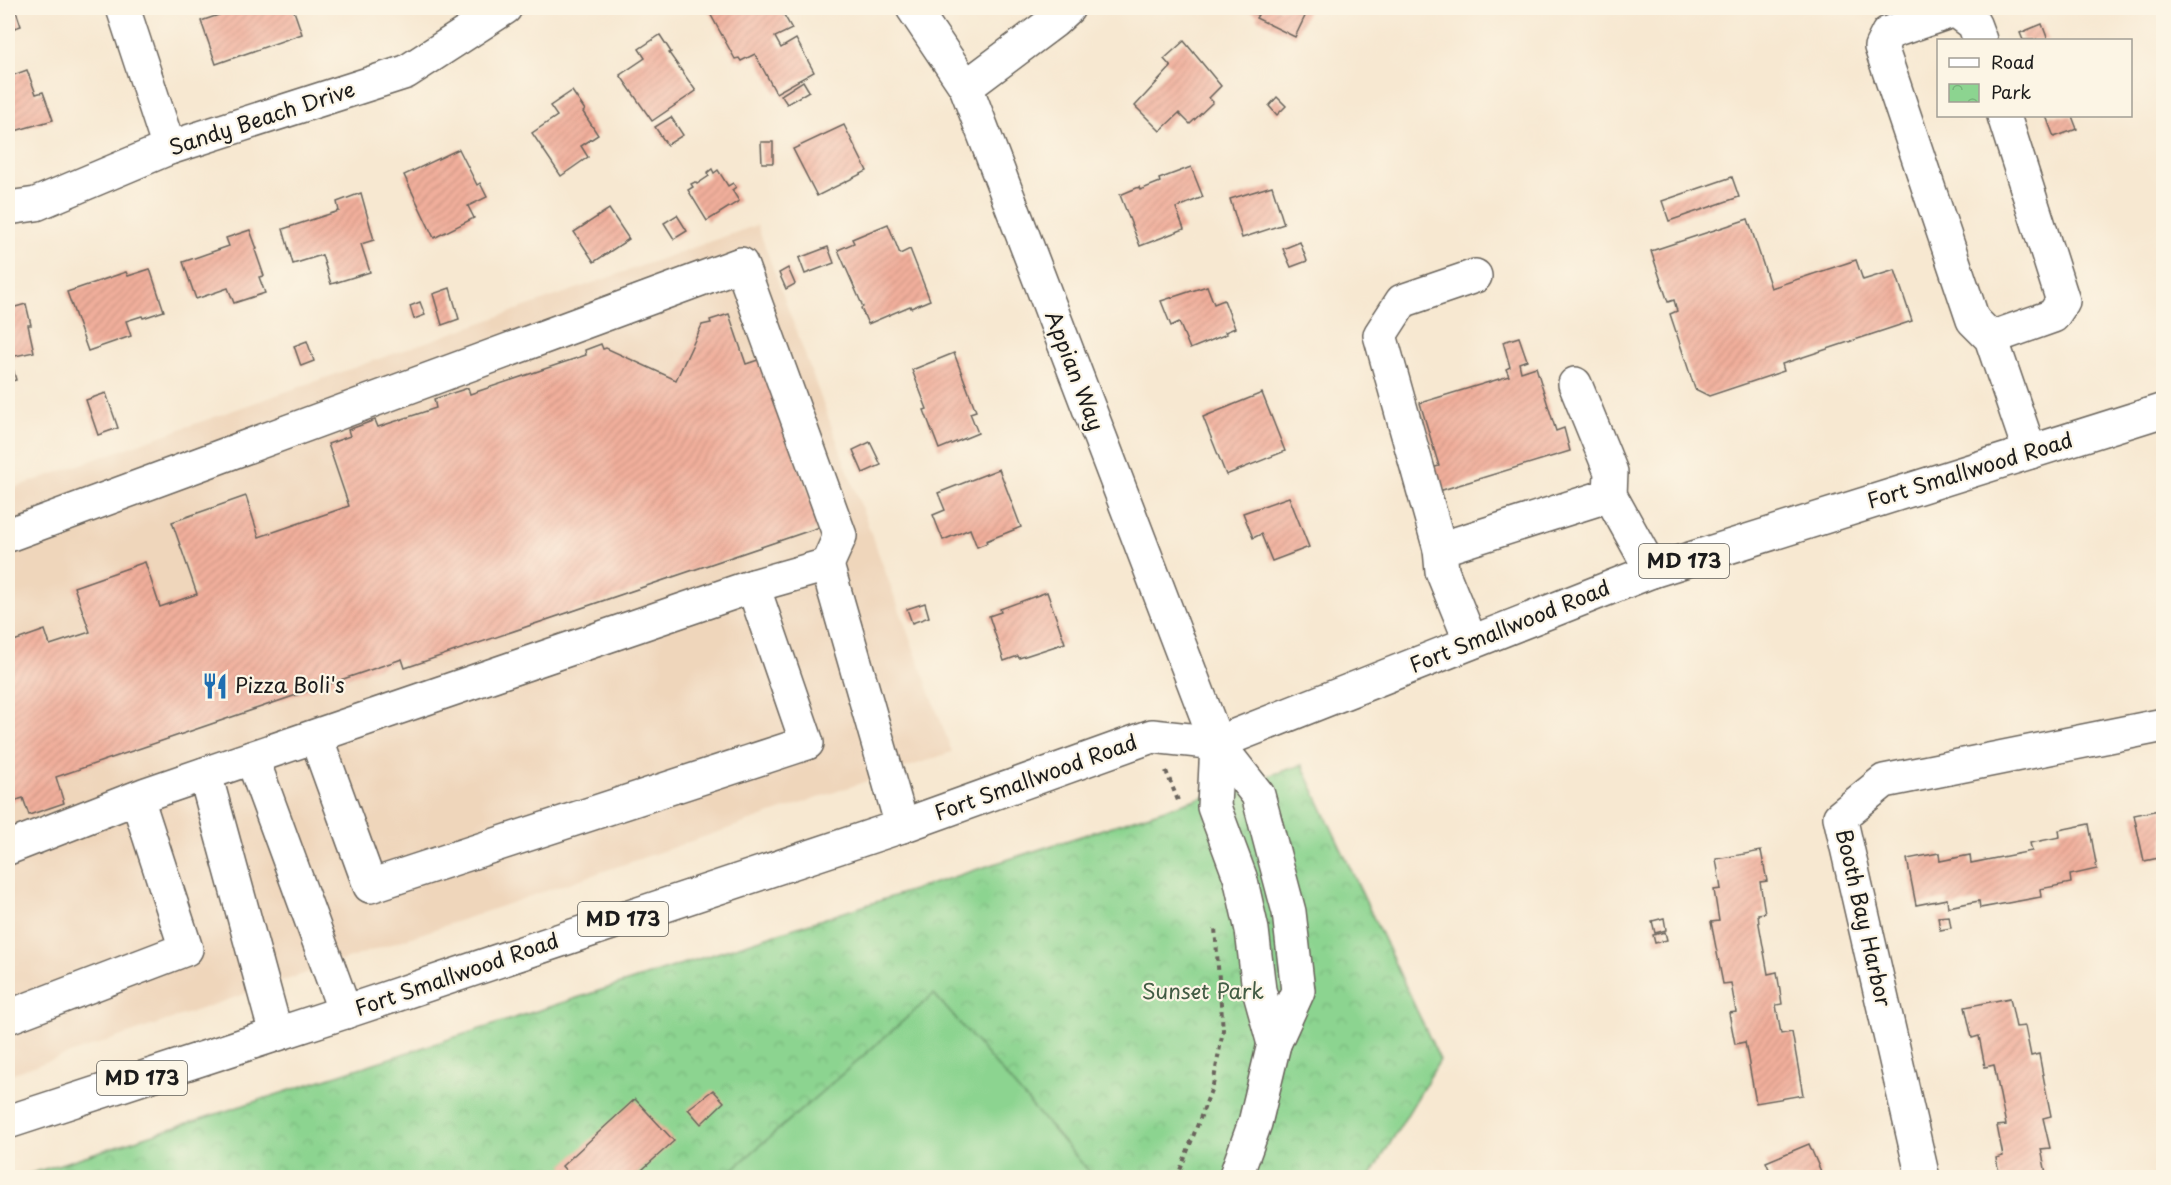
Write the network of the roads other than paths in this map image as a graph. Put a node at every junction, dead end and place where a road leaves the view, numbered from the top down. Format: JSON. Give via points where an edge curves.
{"nodes":[{"id":1,"x":123,"y":8,"type":"edge"},
{"id":2,"x":505,"y":8,"type":"edge"},
{"id":3,"x":913,"y":8,"type":"edge"},
{"id":4,"x":1068,"y":8,"type":"edge"},
{"id":5,"x":1980,"y":39,"type":"edge"},
{"id":6,"x":966,"y":87,"type":"junction"},
{"id":7,"x":2004,"y":117,"type":"edge"},
{"id":8,"x":169,"y":148,"type":"junction"},
{"id":9,"x":8,"y":208,"type":"edge"},
{"id":10,"x":1475,"y":276,"type":"dead end"},
{"id":11,"x":1991,"y":338,"type":"junction"},
{"id":12,"x":1575,"y":384,"type":"dead end"},
{"id":13,"x":2163,"y":410,"type":"edge"},
{"id":14,"x":2030,"y":452,"type":"junction"},
{"id":15,"x":1610,"y":495,"type":"junction"},
{"id":16,"x":8,"y":534,"type":"edge"},
{"id":17,"x":1440,"y":549,"type":"junction"},
{"id":18,"x":827,"y":565,"type":"junction"},
{"id":19,"x":1652,"y":571,"type":"junction"},
{"id":20,"x":753,"y":586,"type":"junction"},
{"id":21,"x":1471,"y":642,"type":"junction"},
{"id":22,"x":2163,"y":725,"type":"edge"},
{"id":23,"x":316,"y":737,"type":"junction"},
{"id":24,"x":1217,"y":743,"type":"junction"},
{"id":25,"x":252,"y":759,"type":"junction"},
{"id":26,"x":205,"y":774,"type":"junction"},
{"id":27,"x":137,"y":798,"type":"junction"},
{"id":28,"x":902,"y":826,"type":"junction"},
{"id":29,"x":8,"y":848,"type":"edge"},
{"id":30,"x":345,"y":1012,"type":"junction"},
{"id":31,"x":8,"y":1017,"type":"edge"},
{"id":32,"x":276,"y":1034,"type":"junction"},
{"id":33,"x":1274,"y":1044,"type":"junction"},
{"id":34,"x":8,"y":1122,"type":"edge"},
{"id":35,"x":1235,"y":1178,"type":"edge"},
{"id":36,"x":1923,"y":1178,"type":"edge"}],
"edges":[{"from":1,"to":8,"type":"street"},
{"from":2,"to":8,"type":"street","name":"Sandy Beach Drive","via":[[406,72]]},
{"from":3,"to":6,"type":"street","name":"Appian Way"},
{"from":4,"to":6,"type":"street"},
{"from":5,"to":11,"type":"street","via":[[1974,24],[1955,10],[1888,33],[1881,47],[1973,320]]},
{"from":6,"to":24,"type":"street","name":"Appian Way"},
{"from":7,"to":11,"type":"street","via":[[2063,301],[2053,316]]},
{"from":8,"to":9,"type":"street","name":"Sandy Beach Drive","via":[[36,204]]},
{"from":10,"to":17,"type":"street","via":[[1402,301],[1380,335]]},
{"from":11,"to":14,"type":"street"},
{"from":12,"to":15,"type":"street","via":[[1611,472]]},
{"from":13,"to":14,"type":"street","name":"Fort Smallwood Road","number":"MD 173"},
{"from":14,"to":19,"type":"street","name":"Fort Smallwood Road","number":"MD 173"},
{"from":15,"to":17,"type":"street"},
{"from":15,"to":19,"type":"street"},
{"from":16,"to":18,"type":"street","via":[[741,264],[840,536]]},
{"from":17,"to":21,"type":"street","via":[[1442,570]]},
{"from":18,"to":20,"type":"street"},
{"from":18,"to":28,"type":"street"},
{"from":19,"to":21,"type":"street","name":"Fort Smallwood Road","number":"MD 173"},
{"from":20,"to":23,"type":"street"},
{"from":20,"to":23,"type":"street","via":[[807,743],[370,886]]},
{"from":21,"to":24,"type":"street","name":"Fort Smallwood Road","number":"MD 173"},
{"from":22,"to":36,"type":"street","name":"Booth Bay Harbor","via":[[1884,781],[1840,817]]},
{"from":23,"to":25,"type":"street"},
{"from":24,"to":28,"type":"street","name":"Fort Smallwood Road","number":"MD 173","via":[[1152,736]]},
{"from":24,"to":33,"type":"street","via":[[1214,807],[1240,877],[1252,930],[1259,990]]},
{"from":24,"to":33,"type":"street","via":[[1258,795],[1289,912],[1298,991]]},
{"from":25,"to":26,"type":"street"},
{"from":25,"to":30,"type":"street"},
{"from":26,"to":27,"type":"street"},
{"from":26,"to":32,"type":"street"},
{"from":27,"to":29,"type":"street"},
{"from":27,"to":31,"type":"street","via":[[186,949]]},
{"from":28,"to":30,"type":"street","name":"Fort Smallwood Road","number":"MD 173"},
{"from":30,"to":32,"type":"street","name":"Fort Smallwood Road","number":"MD 173"},
{"from":32,"to":34,"type":"street","name":"Fort Smallwood Road","number":"MD 173"},
{"from":33,"to":35,"type":"street","via":[[1255,1123]]}]}
